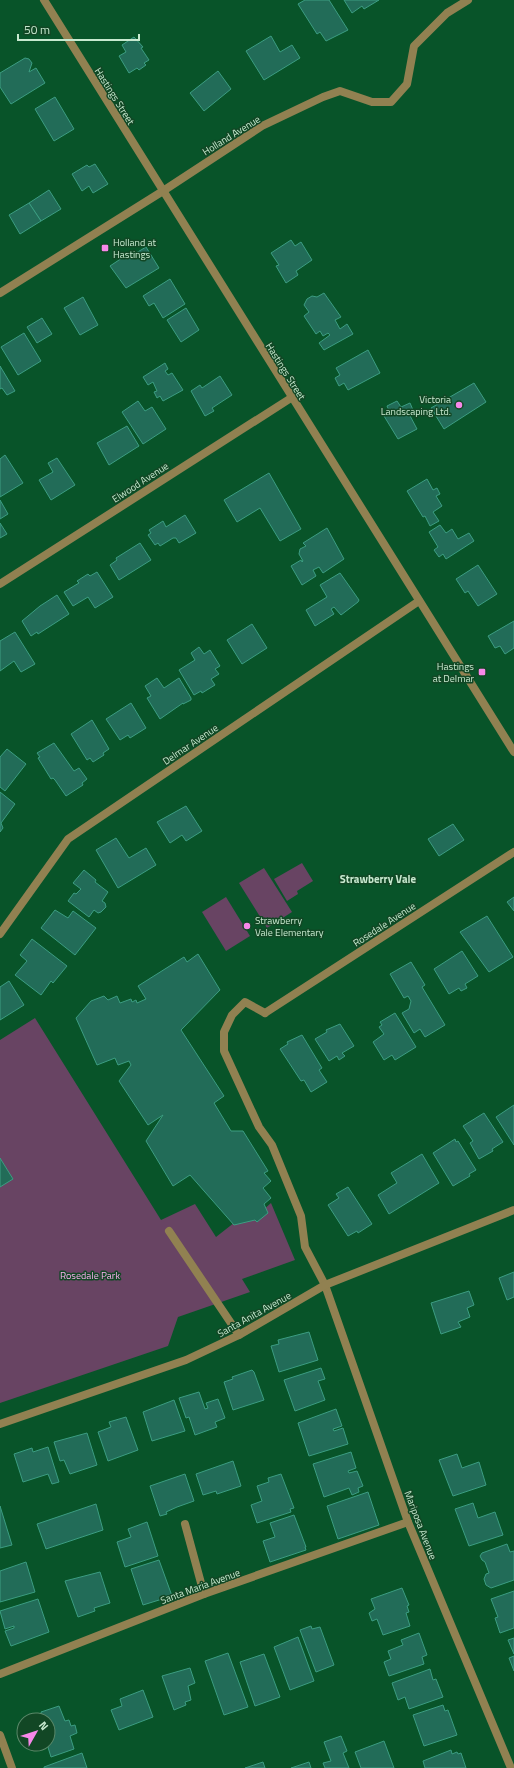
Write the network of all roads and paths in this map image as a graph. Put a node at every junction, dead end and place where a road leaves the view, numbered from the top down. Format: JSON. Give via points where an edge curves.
{"nodes":[{"id":1,"x":44,"y":0,"type":"edge"},
{"id":2,"x":468,"y":0,"type":"edge"},
{"id":3,"x":163,"y":191,"type":"junction"},
{"id":4,"x":0,"y":293,"type":"edge"},
{"id":5,"x":291,"y":398,"type":"junction"},
{"id":6,"x":0,"y":584,"type":"edge"},
{"id":7,"x":419,"y":601,"type":"junction"},
{"id":8,"x":514,"y":752,"type":"edge"},
{"id":9,"x":514,"y":852,"type":"edge"},
{"id":10,"x":0,"y":934,"type":"edge"},
{"id":11,"x":265,"y":1013,"type":"joint"},
{"id":12,"x":514,"y":1210,"type":"edge"},
{"id":13,"x":169,"y":1230,"type":"dead end"},
{"id":14,"x":325,"y":1285,"type":"junction"},
{"id":15,"x":239,"y":1335,"type":"junction"},
{"id":16,"x":0,"y":1424,"type":"edge"},
{"id":17,"x":408,"y":1522,"type":"junction"},
{"id":18,"x":185,"y":1524,"type":"dead end"},
{"id":19,"x":204,"y":1594,"type":"junction"},
{"id":20,"x":0,"y":1674,"type":"edge"},
{"id":21,"x":0,"y":1735,"type":"edge"},
{"id":22,"x":12,"y":1768,"type":"edge"},
{"id":23,"x":511,"y":1768,"type":"edge"}],
"edges":[{"from":1,"to":3,"type":"street","name":"Hastings Street"},
{"from":2,"to":3,"type":"street","name":"Holland Avenue","via":[[447,13],[414,46],[407,84],[391,102],[372,102],[340,91],[323,96],[262,126]]},
{"from":3,"to":4,"type":"street","name":"Holland Avenue"},
{"from":3,"to":5,"type":"street","name":"Hastings Street"},
{"from":5,"to":6,"type":"street","name":"Elwood Avenue"},
{"from":5,"to":7,"type":"street","name":"Hastings Street"},
{"from":7,"to":8,"type":"street","name":"Hastings Street"},
{"from":7,"to":10,"type":"street","name":"Delmar Avenue","via":[[68,839]]},
{"from":9,"to":11,"type":"street","name":"Rosedale Avenue"},
{"from":11,"to":14,"type":"street","name":"Mariposa Avenue","via":[[245,1002],[232,1015],[224,1032],[224,1051],[259,1127],[272,1146],[301,1216],[305,1247]]},
{"from":12,"to":14,"type":"street","name":"Santa Anita Avenue"},
{"from":13,"to":15,"type":"street"},
{"from":14,"to":15,"type":"street","name":"Santa Anita Avenue"},
{"from":14,"to":17,"type":"street","name":"Mariposa Avenue"},
{"from":15,"to":16,"type":"street","name":"Santa Anita Avenue","via":[[186,1360]]},
{"from":17,"to":19,"type":"street","name":"Santa Maria Avenue"},
{"from":17,"to":23,"type":"street","name":"Mariposa Avenue"},
{"from":18,"to":19,"type":"street"},
{"from":19,"to":20,"type":"street","name":"Santa Maria Avenue"},
{"from":21,"to":22,"type":"street"}]}
